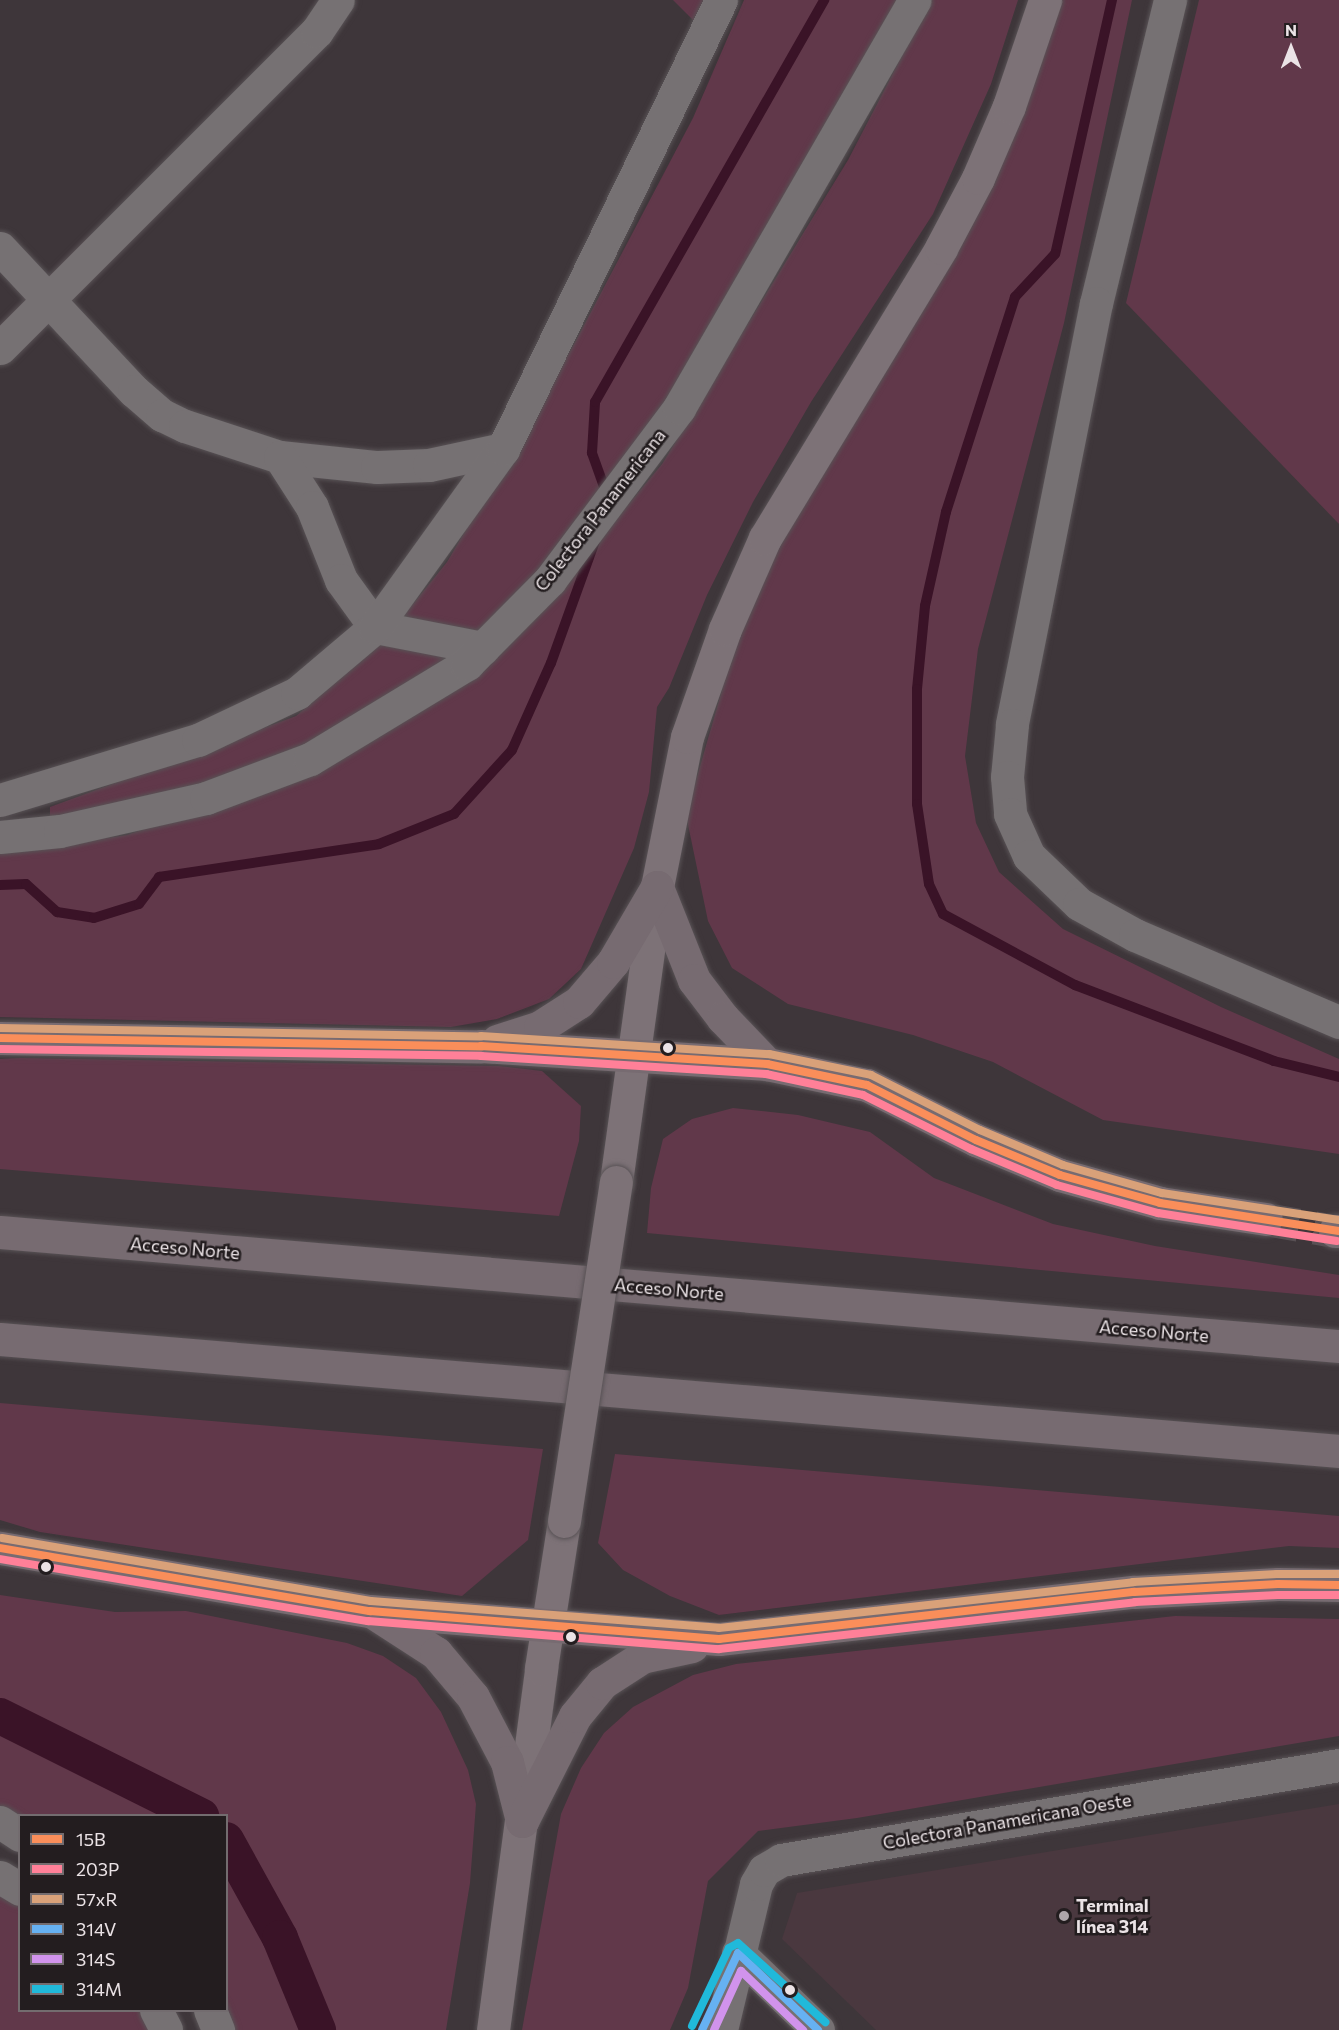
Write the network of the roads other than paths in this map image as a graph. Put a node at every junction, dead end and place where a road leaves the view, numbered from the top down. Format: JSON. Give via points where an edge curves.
{"nodes":[{"id":1,"x":338,"y":0,"type":"edge"},
{"id":2,"x":721,"y":0,"type":"edge"},
{"id":3,"x":915,"y":0,"type":"edge"},
{"id":4,"x":1045,"y":0,"type":"edge"},
{"id":5,"x":1170,"y":0,"type":"edge"},
{"id":6,"x":0,"y":248,"type":"edge"},
{"id":7,"x":47,"y":298,"type":"junction"},
{"id":8,"x":0,"y":348,"type":"edge"},
{"id":9,"x":503,"y":449,"type":"junction"},
{"id":10,"x":280,"y":457,"type":"junction"},
{"id":11,"x":375,"y":627,"type":"junction"},
{"id":12,"x":483,"y":648,"type":"junction"},
{"id":13,"x":0,"y":800,"type":"edge"},
{"id":14,"x":0,"y":837,"type":"edge"},
{"id":15,"x":657,"y":887,"type":"junction"},
{"id":16,"x":1339,"y":1023,"type":"edge"},
{"id":17,"x":0,"y":1038,"type":"edge"},
{"id":18,"x":481,"y":1046,"type":"junction"},
{"id":19,"x":635,"y":1057,"type":"junction"},
{"id":20,"x":767,"y":1064,"type":"junction"},
{"id":21,"x":1266,"y":1219,"type":"tunnel mouth"},
{"id":22,"x":0,"y":1232,"type":"edge"},
{"id":23,"x":0,"y":1339,"type":"edge"},
{"id":24,"x":1339,"y":1347,"type":"edge"},
{"id":25,"x":1339,"y":1451,"type":"edge"},
{"id":26,"x":0,"y":1548,"type":"edge"},
{"id":27,"x":1339,"y":1585,"type":"edge"},
{"id":28,"x":370,"y":1611,"type":"junction"},
{"id":29,"x":547,"y":1626,"type":"junction"},
{"id":30,"x":718,"y":1639,"type":"junction"},
{"id":31,"x":1339,"y":1765,"type":"edge"},
{"id":32,"x":522,"y":1821,"type":"junction"},
{"id":33,"x":0,"y":1822,"type":"edge"},
{"id":34,"x":18,"y":1834,"type":"edge"},
{"id":35,"x":0,"y":1877,"type":"edge"},
{"id":36,"x":18,"y":1888,"type":"edge"},
{"id":37,"x":738,"y":1953,"type":"junction"},
{"id":38,"x":157,"y":2012,"type":"edge"},
{"id":39,"x":211,"y":2012,"type":"edge"},
{"id":40,"x":166,"y":2030,"type":"edge"},
{"id":41,"x":218,"y":2030,"type":"edge"},
{"id":42,"x":493,"y":2030,"type":"edge"},
{"id":43,"x":702,"y":2030,"type":"edge"},
{"id":44,"x":721,"y":2030,"type":"edge"},
{"id":45,"x":818,"y":2030,"type":"edge"}],
"edges":[{"from":1,"to":7,"type":"street","via":[[317,31]]},
{"from":2,"to":9,"type":"street"},
{"from":3,"to":12,"type":"street","name":"Colectora Panamericana","via":[[679,408],[550,580]]},
{"from":4,"to":15,"type":"main road","via":[[1009,106],[978,178],[941,248],[765,538],[730,618],[687,737]]},
{"from":5,"to":16,"type":"street","via":[[1096,303],[1014,713],[1007,777],[1010,814],[1029,856],[1079,904],[1135,935]]},
{"from":6,"to":7,"type":"street"},
{"from":7,"to":8,"type":"street"},
{"from":7,"to":10,"type":"street","via":[[134,391],[162,415]]},
{"from":9,"to":10,"type":"street","via":[[429,465],[377,466]]},
{"from":9,"to":11,"type":"street"},
{"from":10,"to":11,"type":"street","via":[[312,507],[341,580]]},
{"from":11,"to":12,"type":"street"},
{"from":11,"to":13,"type":"street","via":[[297,693],[198,740]]},
{"from":12,"to":14,"type":"street","name":"Colectora Panamericana","via":[[467,664],[409,702],[310,759],[206,798],[60,831]]},
{"from":15,"to":18,"type":"highway","via":[[613,962],[579,1002],[540,1027]]},
{"from":15,"to":19,"type":"main road"},
{"from":15,"to":20,"type":"highway","via":[[694,980],[723,1018]]},
{"from":17,"to":18,"type":"highway"},
{"from":18,"to":19,"type":"highway"},
{"from":19,"to":20,"type":"highway"},
{"from":19,"to":29,"type":"main road","bridge":true},
{"from":20,"to":21,"type":"highway","via":[[867,1085],[975,1140],[1060,1175],[1160,1203]]},
{"from":22,"to":24,"type":"highway","name":"Acceso Norte"},
{"from":23,"to":25,"type":"highway"},
{"from":26,"to":28,"type":"highway"},
{"from":27,"to":30,"type":"highway","via":[[1278,1584],[1134,1592]]},
{"from":28,"to":29,"type":"highway"},
{"from":28,"to":32,"type":"highway","via":[[436,1653],[472,1697],[507,1762]]},
{"from":29,"to":30,"type":"highway"},
{"from":29,"to":32,"type":"main road"},
{"from":30,"to":32,"type":"highway","via":[[642,1657],[602,1683],[575,1716]]},
{"from":31,"to":37,"type":"street","name":"Colectora Panamericana Oeste","via":[[781,1860],[764,1870],[756,1884]]},
{"from":32,"to":42,"type":"main road"},
{"from":33,"to":34,"type":"street"},
{"from":35,"to":36,"type":"street"},
{"from":37,"to":43,"type":"street"},
{"from":37,"to":44,"type":"street"},
{"from":37,"to":45,"type":"street"},
{"from":38,"to":40,"type":"street"},
{"from":39,"to":41,"type":"street"}]}
